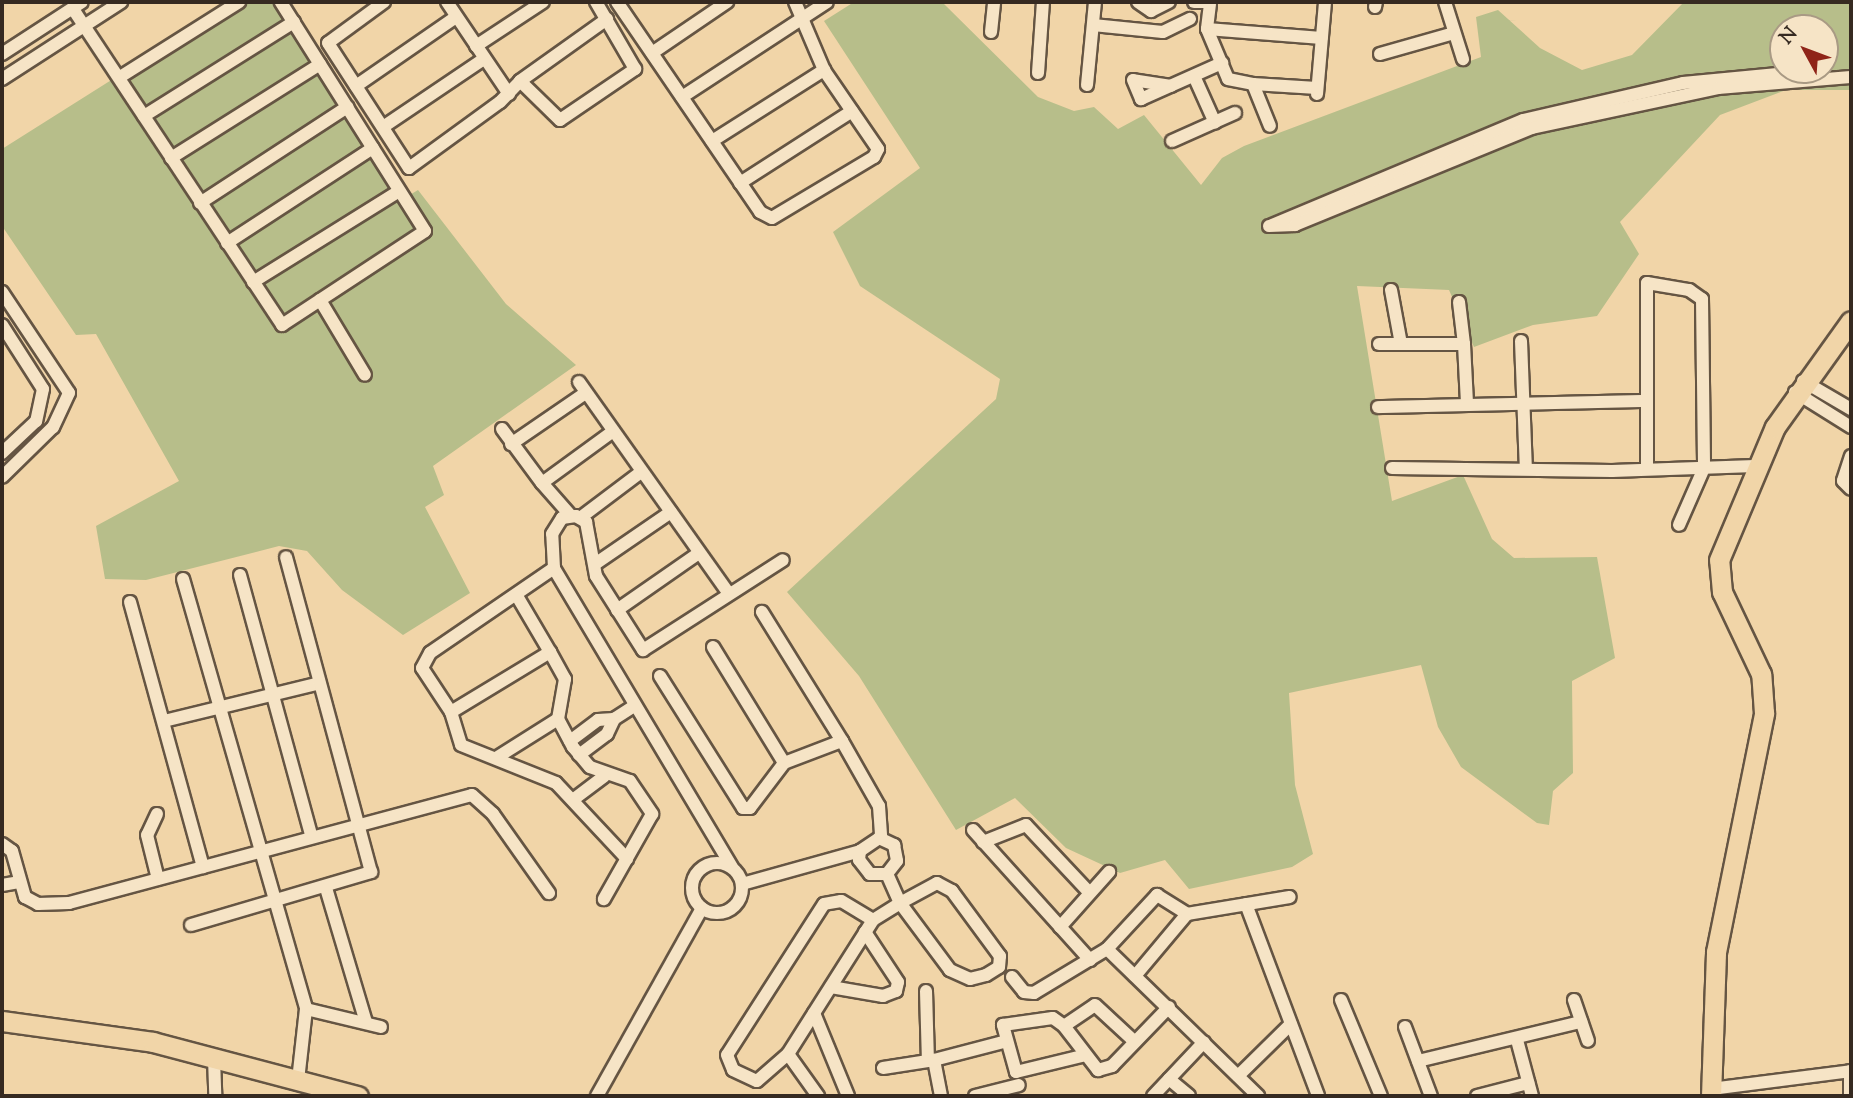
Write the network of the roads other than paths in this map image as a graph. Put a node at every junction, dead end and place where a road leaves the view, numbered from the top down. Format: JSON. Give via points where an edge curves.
{"nodes":[{"id":1,"x":121,"y":2,"type":"edge"},
{"id":2,"x":239,"y":2,"type":"edge"},
{"id":3,"x":281,"y":2,"type":"edge"},
{"id":4,"x":384,"y":2,"type":"edge"},
{"id":5,"x":543,"y":2,"type":"edge"},
{"id":6,"x":596,"y":2,"type":"edge"},
{"id":7,"x":727,"y":2,"type":"edge"},
{"id":8,"x":795,"y":2,"type":"edge"},
{"id":9,"x":827,"y":2,"type":"edge"},
{"id":10,"x":994,"y":2,"type":"edge"},
{"id":11,"x":1043,"y":2,"type":"edge"},
{"id":12,"x":1095,"y":2,"type":"edge"},
{"id":13,"x":1138,"y":2,"type":"edge"},
{"id":14,"x":1169,"y":2,"type":"edge"},
{"id":15,"x":1194,"y":2,"type":"edge"},
{"id":16,"x":1325,"y":2,"type":"edge"},
{"id":17,"x":1445,"y":2,"type":"edge"},
{"id":18,"x":1210,"y":3,"type":"edge"},
{"id":19,"x":623,"y":4,"type":"edge"},
{"id":20,"x":78,"y":5,"type":"edge"},
{"id":21,"x":453,"y":7,"type":"edge"},
{"id":22,"x":804,"y":16,"type":"junction"},
{"id":23,"x":607,"y":19,"type":"junction"},
{"id":24,"x":1190,"y":19,"type":"dead end"},
{"id":25,"x":294,"y":22,"type":"junction"},
{"id":26,"x":87,"y":25,"type":"junction"},
{"id":27,"x":1093,"y":25,"type":"junction"},
{"id":28,"x":1208,"y":29,"type":"junction"},
{"id":29,"x":991,"y":32,"type":"dead end"},
{"id":30,"x":1454,"y":33,"type":"junction"},
{"id":31,"x":1322,"y":38,"type":"junction"},
{"id":32,"x":476,"y":46,"type":"junction"},
{"id":33,"x":652,"y":53,"type":"junction"},
{"id":34,"x":2,"y":54,"type":"edge"},
{"id":35,"x":1380,"y":54,"type":"dead end"},
{"id":36,"x":484,"y":59,"type":"junction"},
{"id":37,"x":1463,"y":59,"type":"dead end"},
{"id":38,"x":1222,"y":63,"type":"junction"},
{"id":39,"x":320,"y":64,"type":"junction"},
{"id":40,"x":824,"y":70,"type":"junction"},
{"id":41,"x":1038,"y":73,"type":"dead end"},
{"id":42,"x":1769,"y":75,"type":"edge"},
{"id":43,"x":1194,"y":76,"type":"junction"},
{"id":44,"x":120,"y":77,"type":"junction"},
{"id":45,"x":2,"y":79,"type":"edge"},
{"id":46,"x":520,"y":81,"type":"junction"},
{"id":47,"x":1253,"y":83,"type":"junction"},
{"id":48,"x":1268,"y":84,"type":"junction"},
{"id":49,"x":1769,"y":84,"type":"edge"},
{"id":50,"x":1087,"y":85,"type":"dead end"},
{"id":51,"x":356,"y":86,"type":"junction"},
{"id":52,"x":1171,"y":86,"type":"dead end"},
{"id":53,"x":509,"y":94,"type":"junction"},
{"id":54,"x":682,"y":97,"type":"junction"},
{"id":55,"x":347,"y":107,"type":"junction"},
{"id":56,"x":1264,"y":109,"type":"junction"},
{"id":57,"x":852,"y":111,"type":"junction"},
{"id":58,"x":1235,"y":113,"type":"dead end"},
{"id":59,"x":144,"y":116,"type":"junction"},
{"id":60,"x":1215,"y":123,"type":"junction"},
{"id":61,"x":1270,"y":126,"type":"dead end"},
{"id":62,"x":383,"y":127,"type":"junction"},
{"id":63,"x":1172,"y":141,"type":"dead end"},
{"id":64,"x":712,"y":142,"type":"junction"},
{"id":65,"x":373,"y":148,"type":"junction"},
{"id":66,"x":171,"y":158,"type":"junction"},
{"id":67,"x":740,"y":183,"type":"junction"},
{"id":68,"x":399,"y":191,"type":"junction"},
{"id":69,"x":200,"y":203,"type":"junction"},
{"id":70,"x":227,"y":243,"type":"junction"},
{"id":71,"x":253,"y":282,"type":"junction"},
{"id":72,"x":1391,"y":290,"type":"dead end"},
{"id":73,"x":2,"y":292,"type":"edge"},
{"id":74,"x":320,"y":300,"type":"junction"},
{"id":75,"x":1459,"y":302,"type":"dead end"},
{"id":76,"x":1851,"y":321,"type":"edge"},
{"id":77,"x":2,"y":326,"type":"edge"},
{"id":78,"x":1521,"y":341,"type":"dead end"},
{"id":79,"x":1379,"y":344,"type":"dead end"},
{"id":80,"x":1401,"y":344,"type":"junction"},
{"id":81,"x":1464,"y":344,"type":"junction"},
{"id":82,"x":365,"y":375,"type":"dead end"},
{"id":83,"x":1799,"y":387,"type":"junction"},
{"id":84,"x":1646,"y":401,"type":"junction"},
{"id":85,"x":1467,"y":404,"type":"junction"},
{"id":86,"x":1524,"y":404,"type":"junction"},
{"id":87,"x":1378,"y":407,"type":"dead end"},
{"id":88,"x":1851,"y":409,"type":"edge"},
{"id":89,"x":1851,"y":427,"type":"edge"},
{"id":90,"x":502,"y":429,"type":"dead end"},
{"id":91,"x":612,"y":432,"type":"junction"},
{"id":92,"x":511,"y":444,"type":"junction"},
{"id":93,"x":2,"y":453,"type":"edge"},
{"id":94,"x":1851,"y":456,"type":"edge"},
{"id":95,"x":1755,"y":466,"type":"junction"},
{"id":96,"x":1392,"y":468,"type":"dead end"},
{"id":97,"x":1647,"y":468,"type":"junction"},
{"id":98,"x":1704,"y":468,"type":"junction"},
{"id":99,"x":1526,"y":470,"type":"junction"},
{"id":100,"x":641,"y":472,"type":"junction"},
{"id":101,"x":2,"y":477,"type":"edge"},
{"id":102,"x":542,"y":483,"type":"junction"},
{"id":103,"x":1851,"y":489,"type":"edge"},
{"id":104,"x":671,"y":512,"type":"junction"},
{"id":105,"x":575,"y":517,"type":"junction"},
{"id":106,"x":1679,"y":525,"type":"dead end"},
{"id":107,"x":699,"y":553,"type":"junction"},
{"id":108,"x":286,"y":557,"type":"dead end"},
{"id":109,"x":783,"y":560,"type":"dead end"},
{"id":110,"x":595,"y":564,"type":"junction"},
{"id":111,"x":554,"y":568,"type":"junction"},
{"id":112,"x":240,"y":575,"type":"dead end"},
{"id":113,"x":183,"y":579,"type":"dead end"},
{"id":114,"x":727,"y":591,"type":"junction"},
{"id":115,"x":517,"y":596,"type":"junction"},
{"id":116,"x":130,"y":602,"type":"dead end"},
{"id":117,"x":617,"y":610,"type":"junction"},
{"id":118,"x":762,"y":612,"type":"dead end"},
{"id":119,"x":713,"y":647,"type":"dead end"},
{"id":120,"x":551,"y":652,"type":"junction"},
{"id":121,"x":660,"y":676,"type":"dead end"},
{"id":122,"x":316,"y":684,"type":"junction"},
{"id":123,"x":274,"y":693,"type":"junction"},
{"id":124,"x":634,"y":706,"type":"junction"},
{"id":125,"x":221,"y":709,"type":"junction"},
{"id":126,"x":452,"y":712,"type":"junction"},
{"id":127,"x":558,"y":719,"type":"junction"},
{"id":128,"x":614,"y":719,"type":"junction"},
{"id":129,"x":164,"y":721,"type":"junction"},
{"id":130,"x":570,"y":741,"type":"junction"},
{"id":131,"x":842,"y":741,"type":"junction"},
{"id":132,"x":579,"y":755,"type":"junction"},
{"id":133,"x":496,"y":758,"type":"junction"},
{"id":134,"x":784,"y":762,"type":"junction"},
{"id":135,"x":604,"y":776,"type":"junction"},
{"id":136,"x":574,"y":799,"type":"junction"},
{"id":137,"x":157,"y":814,"type":"dead end"},
{"id":138,"x":358,"y":822,"type":"junction"},
{"id":139,"x":973,"y":830,"type":"dead end"},
{"id":140,"x":311,"y":835,"type":"junction"},
{"id":141,"x":881,"y":838,"type":"junction"},
{"id":142,"x":983,"y":842,"type":"junction"},
{"id":143,"x":2,"y":844,"type":"edge"},
{"id":144,"x":261,"y":851,"type":"junction"},
{"id":145,"x":860,"y":851,"type":"junction"},
{"id":146,"x":627,"y":859,"type":"junction"},
{"id":147,"x":203,"y":867,"type":"junction"},
{"id":148,"x":732,"y":867,"type":"junction"},
{"id":149,"x":1108,"y":872,"type":"dead end"},
{"id":150,"x":887,"y":874,"type":"junction"},
{"id":151,"x":158,"y":879,"type":"junction"},
{"id":152,"x":19,"y":882,"type":"junction"},
{"id":153,"x":742,"y":884,"type":"junction"},
{"id":154,"x":2,"y":886,"type":"edge"},
{"id":155,"x":326,"y":888,"type":"junction"},
{"id":156,"x":1089,"y":892,"type":"junction"},
{"id":157,"x":549,"y":893,"type":"dead end"},
{"id":158,"x":1290,"y":897,"type":"dead end"},
{"id":159,"x":604,"y":899,"type":"dead end"},
{"id":160,"x":275,"y":902,"type":"junction"},
{"id":161,"x":900,"y":903,"type":"junction"},
{"id":162,"x":1246,"y":904,"type":"junction"},
{"id":163,"x":702,"y":908,"type":"junction"},
{"id":164,"x":1187,"y":914,"type":"junction"},
{"id":165,"x":873,"y":920,"type":"junction"},
{"id":166,"x":191,"y":925,"type":"dead end"},
{"id":167,"x":1060,"y":927,"type":"junction"},
{"id":168,"x":865,"y":932,"type":"junction"},
{"id":169,"x":1107,"y":949,"type":"junction"},
{"id":170,"x":1090,"y":960,"type":"junction"},
{"id":171,"x":1012,"y":976,"type":"dead end"},
{"id":172,"x":1135,"y":976,"type":"junction"},
{"id":173,"x":831,"y":987,"type":"junction"},
{"id":174,"x":926,"y":990,"type":"dead end"},
{"id":175,"x":1341,"y":999,"type":"dead end"},
{"id":176,"x":1574,"y":1000,"type":"dead end"},
{"id":177,"x":1169,"y":1007,"type":"junction"},
{"id":178,"x":306,"y":1009,"type":"junction"},
{"id":179,"x":814,"y":1013,"type":"junction"},
{"id":180,"x":2,"y":1021,"type":"edge"},
{"id":181,"x":1581,"y":1021,"type":"junction"},
{"id":182,"x":366,"y":1022,"type":"junction"},
{"id":183,"x":1291,"y":1024,"type":"junction"},
{"id":184,"x":1064,"y":1026,"type":"junction"},
{"id":185,"x":381,"y":1027,"type":"dead end"},
{"id":186,"x":1405,"y":1027,"type":"dead end"},
{"id":187,"x":1517,"y":1040,"type":"junction"},
{"id":188,"x":1007,"y":1041,"type":"junction"},
{"id":189,"x":1588,"y":1041,"type":"dead end"},
{"id":190,"x":1135,"y":1042,"type":"junction"},
{"id":191,"x":1204,"y":1042,"type":"junction"},
{"id":192,"x":788,"y":1054,"type":"junction"},
{"id":193,"x":1082,"y":1056,"type":"junction"},
{"id":194,"x":214,"y":1058,"type":"junction"},
{"id":195,"x":931,"y":1061,"type":"junction"},
{"id":196,"x":1418,"y":1061,"type":"junction"},
{"id":197,"x":883,"y":1068,"type":"dead end"},
{"id":198,"x":1851,"y":1071,"type":"edge"},
{"id":199,"x":1238,"y":1076,"type":"junction"},
{"id":200,"x":1169,"y":1079,"type":"junction"},
{"id":201,"x":298,"y":1080,"type":"junction"},
{"id":202,"x":1019,"y":1083,"type":"junction"},
{"id":203,"x":1530,"y":1090,"type":"edge"},
{"id":204,"x":1711,"y":1093,"type":"edge"},
{"id":205,"x":215,"y":1096,"type":"edge"},
{"id":206,"x":358,"y":1096,"type":"edge"},
{"id":207,"x":597,"y":1096,"type":"edge"},
{"id":208,"x":818,"y":1096,"type":"edge"},
{"id":209,"x":848,"y":1096,"type":"edge"},
{"id":210,"x":942,"y":1096,"type":"edge"},
{"id":211,"x":975,"y":1096,"type":"edge"},
{"id":212,"x":1153,"y":1096,"type":"edge"},
{"id":213,"x":1189,"y":1096,"type":"edge"},
{"id":214,"x":1258,"y":1096,"type":"edge"},
{"id":215,"x":1318,"y":1096,"type":"edge"},
{"id":216,"x":1381,"y":1096,"type":"edge"},
{"id":217,"x":1431,"y":1096,"type":"edge"},
{"id":218,"x":1477,"y":1096,"type":"edge"},
{"id":219,"x":1850,"y":1096,"type":"edge"}],
"edges":[{"from":1,"to":26,"type":"street"},
{"from":2,"to":44,"type":"street"},
{"from":3,"to":25,"type":"street"},
{"from":4,"to":51,"type":"street","via":[[328,43]]},
{"from":5,"to":32,"type":"street"},
{"from":6,"to":23,"type":"street"},
{"from":7,"to":33,"type":"street"},
{"from":8,"to":22,"type":"street"},
{"from":9,"to":22,"type":"street"},
{"from":10,"to":29,"type":"street"},
{"from":11,"to":41,"type":"street"},
{"from":12,"to":27,"type":"street"},
{"from":13,"to":14,"type":"street","via":[[1151,10]]},
{"from":15,"to":18,"type":"street"},
{"from":16,"to":31,"type":"street"},
{"from":17,"to":30,"type":"street"},
{"from":18,"to":28,"type":"street"},
{"from":19,"to":33,"type":"street"},
{"from":20,"to":26,"type":"street"},
{"from":20,"to":34,"type":"street"},
{"from":21,"to":32,"type":"street"},
{"from":21,"to":51,"type":"street"},
{"from":22,"to":40,"type":"street"},
{"from":22,"to":54,"type":"street"},
{"from":23,"to":46,"type":"street"},
{"from":23,"to":46,"type":"street","via":[[635,69],[559,120]]},
{"from":24,"to":27,"type":"street","via":[[1163,32]]},
{"from":25,"to":39,"type":"street"},
{"from":25,"to":59,"type":"street"},
{"from":26,"to":44,"type":"street"},
{"from":26,"to":45,"type":"street"},
{"from":27,"to":50,"type":"street"},
{"from":28,"to":31,"type":"street"},
{"from":28,"to":38,"type":"street"},
{"from":30,"to":35,"type":"street"},
{"from":30,"to":37,"type":"street"},
{"from":31,"to":48,"type":"street","via":[[1317,91]]},
{"from":32,"to":36,"type":"street"},
{"from":33,"to":54,"type":"street"},
{"from":36,"to":53,"type":"street"},
{"from":36,"to":62,"type":"street"},
{"from":38,"to":43,"type":"street"},
{"from":38,"to":47,"type":"street","via":[[1228,79]]},
{"from":39,"to":55,"type":"street"},
{"from":39,"to":66,"type":"street"},
{"from":40,"to":57,"type":"street"},
{"from":40,"to":64,"type":"street"},
{"from":42,"to":49,"type":"street","via":[[1683,83],[1523,120],[1269,226],[1295,225],[1532,128],[1718,88]]},
{"from":43,"to":52,"type":"street"},
{"from":43,"to":60,"type":"street"},
{"from":44,"to":59,"type":"street"},
{"from":46,"to":53,"type":"street"},
{"from":47,"to":48,"type":"street"},
{"from":47,"to":56,"type":"street"},
{"from":48,"to":56,"type":"street"},
{"from":51,"to":62,"type":"street"},
{"from":53,"to":62,"type":"street","via":[[409,168]]},
{"from":54,"to":64,"type":"street"},
{"from":55,"to":65,"type":"street"},
{"from":55,"to":69,"type":"street"},
{"from":56,"to":61,"type":"street"},
{"from":57,"to":67,"type":"street"},
{"from":57,"to":67,"type":"street","via":[[878,149],[874,157],[772,218],[760,212]]},
{"from":58,"to":60,"type":"street"},
{"from":59,"to":66,"type":"street"},
{"from":60,"to":63,"type":"street"},
{"from":64,"to":67,"type":"street"},
{"from":65,"to":68,"type":"street"},
{"from":65,"to":70,"type":"street"},
{"from":66,"to":69,"type":"street"},
{"from":68,"to":71,"type":"street"},
{"from":68,"to":74,"type":"street","via":[[425,231]]},
{"from":69,"to":70,"type":"street"},
{"from":70,"to":71,"type":"street"},
{"from":71,"to":74,"type":"street","via":[[282,325]]},
{"from":72,"to":80,"type":"street"},
{"from":73,"to":101,"type":"street","via":[[69,393],[53,427]]},
{"from":74,"to":82,"type":"street"},
{"from":75,"to":81,"type":"street"},
{"from":76,"to":83,"type":"main road"},
{"from":77,"to":93,"type":"street","via":[[43,389],[36,421]]},
{"from":78,"to":86,"type":"street"},
{"from":79,"to":80,"type":"street"},
{"from":80,"to":81,"type":"street"},
{"from":81,"to":85,"type":"street"},
{"from":83,"to":88,"type":"street"},
{"from":83,"to":89,"type":"street"},
{"from":83,"to":95,"type":"main road"},
{"from":84,"to":86,"type":"street"},
{"from":84,"to":97,"type":"street"},
{"from":84,"to":98,"type":"street","via":[[1647,283],[1697,293],[1703,314]]},
{"from":85,"to":86,"type":"street"},
{"from":85,"to":87,"type":"street"},
{"from":86,"to":99,"type":"street"},
{"from":90,"to":92,"type":"street"},
{"from":91,"to":92,"type":"street","via":[[582,388]]},
{"from":91,"to":100,"type":"street"},
{"from":91,"to":102,"type":"street"},
{"from":92,"to":102,"type":"street"},
{"from":94,"to":103,"type":"street","via":[[1843,481]]},
{"from":95,"to":98,"type":"street"},
{"from":95,"to":204,"type":"main road","via":[[1726,536],[1717,576],[1761,674],[1764,713],[1716,952]]},
{"from":96,"to":99,"type":"street"},
{"from":97,"to":98,"type":"street"},
{"from":97,"to":99,"type":"street"},
{"from":98,"to":106,"type":"street"},
{"from":100,"to":104,"type":"street"},
{"from":100,"to":105,"type":"street"},
{"from":102,"to":105,"type":"street"},
{"from":104,"to":107,"type":"street"},
{"from":104,"to":110,"type":"street"},
{"from":105,"to":110,"type":"street","via":[[590,528]]},
{"from":105,"to":111,"type":"street","via":[[553,526]]},
{"from":107,"to":114,"type":"street"},
{"from":107,"to":117,"type":"street"},
{"from":108,"to":122,"type":"street"},
{"from":109,"to":114,"type":"street"},
{"from":110,"to":117,"type":"street"},
{"from":111,"to":115,"type":"street"},
{"from":111,"to":124,"type":"street"},
{"from":112,"to":123,"type":"street"},
{"from":113,"to":125,"type":"street"},
{"from":114,"to":117,"type":"street","via":[[646,650],[638,647]]},
{"from":115,"to":120,"type":"street"},
{"from":115,"to":126,"type":"street","via":[[424,658],[422,668]]},
{"from":116,"to":129,"type":"street"},
{"from":118,"to":131,"type":"street"},
{"from":119,"to":134,"type":"street"},
{"from":120,"to":126,"type":"street"},
{"from":120,"to":127,"type":"street","via":[[565,679]]},
{"from":121,"to":134,"type":"street","via":[[743,807],[750,808]]},
{"from":122,"to":123,"type":"street"},
{"from":122,"to":138,"type":"street","via":[[323,690]]},
{"from":123,"to":125,"type":"street"},
{"from":123,"to":140,"type":"street"},
{"from":124,"to":128,"type":"street"},
{"from":124,"to":148,"type":"street"},
{"from":125,"to":129,"type":"street"},
{"from":125,"to":144,"type":"street"},
{"from":126,"to":133,"type":"street","via":[[461,745]]},
{"from":127,"to":130,"type":"street"},
{"from":127,"to":133,"type":"street"},
{"from":128,"to":130,"type":"street","via":[[598,720]]},
{"from":128,"to":132,"type":"street","via":[[607,734]]},
{"from":129,"to":147,"type":"street"},
{"from":130,"to":132,"type":"street"},
{"from":131,"to":134,"type":"street"},
{"from":131,"to":141,"type":"street","via":[[876,799]]},
{"from":132,"to":135,"type":"street"},
{"from":133,"to":136,"type":"street","via":[[541,774]]},
{"from":135,"to":136,"type":"street"},
{"from":135,"to":146,"type":"street","via":[[630,781],[652,814]]},
{"from":136,"to":146,"type":"street"},
{"from":137,"to":151,"type":"street","via":[[146,835]]},
{"from":138,"to":140,"type":"street"},
{"from":138,"to":155,"type":"street","via":[[372,867],[369,875]]},
{"from":138,"to":157,"type":"street","via":[[478,797]]},
{"from":139,"to":142,"type":"street"},
{"from":140,"to":144,"type":"street"},
{"from":141,"to":145,"type":"street","via":[[871,839]]},
{"from":141,"to":150,"type":"street","via":[[897,853]]},
{"from":142,"to":156,"type":"street","via":[[1026,825]]},
{"from":142,"to":167,"type":"street"},
{"from":143,"to":152,"type":"street","via":[[12,851]]},
{"from":144,"to":147,"type":"street"},
{"from":144,"to":160,"type":"street"},
{"from":145,"to":150,"type":"street","via":[[859,860],[870,874]]},
{"from":145,"to":153,"type":"street"},
{"from":146,"to":159,"type":"street"},
{"from":147,"to":151,"type":"street"},
{"from":148,"to":153,"type":"street"},
{"from":148,"to":163,"type":"street","via":[[713,863],[697,873],[692,892]]},
{"from":149,"to":156,"type":"street"},
{"from":150,"to":161,"type":"street"},
{"from":151,"to":152,"type":"street","via":[[52,905],[30,901]]},
{"from":152,"to":154,"type":"street"},
{"from":153,"to":163,"type":"street","via":[[741,897],[727,911]]},
{"from":155,"to":160,"type":"street"},
{"from":155,"to":182,"type":"street"},
{"from":156,"to":167,"type":"street"},
{"from":158,"to":162,"type":"street"},
{"from":160,"to":166,"type":"street"},
{"from":160,"to":178,"type":"street"},
{"from":161,"to":161,"type":"street","via":[[955,974],[977,979],[999,967],[997,950],[943,883]]},
{"from":161,"to":165,"type":"street"},
{"from":162,"to":164,"type":"street"},
{"from":162,"to":183,"type":"street"},
{"from":163,"to":207,"type":"street"},
{"from":164,"to":169,"type":"street","via":[[1153,897]]},
{"from":164,"to":172,"type":"street"},
{"from":165,"to":168,"type":"street"},
{"from":165,"to":192,"type":"street","via":[[841,901],[824,904],[726,1060],[750,1082],[768,1076]]},
{"from":167,"to":170,"type":"street"},
{"from":168,"to":173,"type":"street"},
{"from":168,"to":173,"type":"street","via":[[898,982],[896,991],[883,996]]},
{"from":169,"to":170,"type":"street"},
{"from":169,"to":172,"type":"street"},
{"from":170,"to":171,"type":"street","via":[[1028,995]]},
{"from":172,"to":177,"type":"street"},
{"from":173,"to":179,"type":"street"},
{"from":174,"to":195,"type":"street"},
{"from":175,"to":216,"type":"street"},
{"from":176,"to":181,"type":"street"},
{"from":177,"to":190,"type":"street"},
{"from":177,"to":191,"type":"street"},
{"from":178,"to":182,"type":"street"},
{"from":178,"to":201,"type":"street"},
{"from":179,"to":192,"type":"street"},
{"from":179,"to":209,"type":"street"},
{"from":180,"to":194,"type":"main road","via":[[85,1029]]},
{"from":181,"to":187,"type":"street"},
{"from":181,"to":189,"type":"street"},
{"from":182,"to":185,"type":"street"},
{"from":183,"to":199,"type":"street"},
{"from":183,"to":215,"type":"street"},
{"from":184,"to":188,"type":"street","via":[[1053,1018],[1003,1025]]},
{"from":184,"to":190,"type":"street","via":[[1095,1005]]},
{"from":184,"to":193,"type":"street"},
{"from":186,"to":196,"type":"street"},
{"from":187,"to":196,"type":"street"},
{"from":187,"to":203,"type":"street"},
{"from":188,"to":195,"type":"street"},
{"from":188,"to":202,"type":"street"},
{"from":190,"to":193,"type":"street","via":[[1112,1066],[1098,1070]]},
{"from":191,"to":199,"type":"street"},
{"from":191,"to":200,"type":"street"},
{"from":192,"to":208,"type":"street"},
{"from":193,"to":202,"type":"street"},
{"from":194,"to":201,"type":"main road"},
{"from":194,"to":205,"type":"street"},
{"from":195,"to":197,"type":"street"},
{"from":195,"to":210,"type":"street"},
{"from":196,"to":217,"type":"street"},
{"from":198,"to":204,"type":"street"},
{"from":198,"to":219,"type":"street"},
{"from":199,"to":214,"type":"street"},
{"from":200,"to":212,"type":"street"},
{"from":200,"to":213,"type":"street"},
{"from":201,"to":206,"type":"main road"},
{"from":202,"to":211,"type":"street"},
{"from":203,"to":218,"type":"street"}]}
